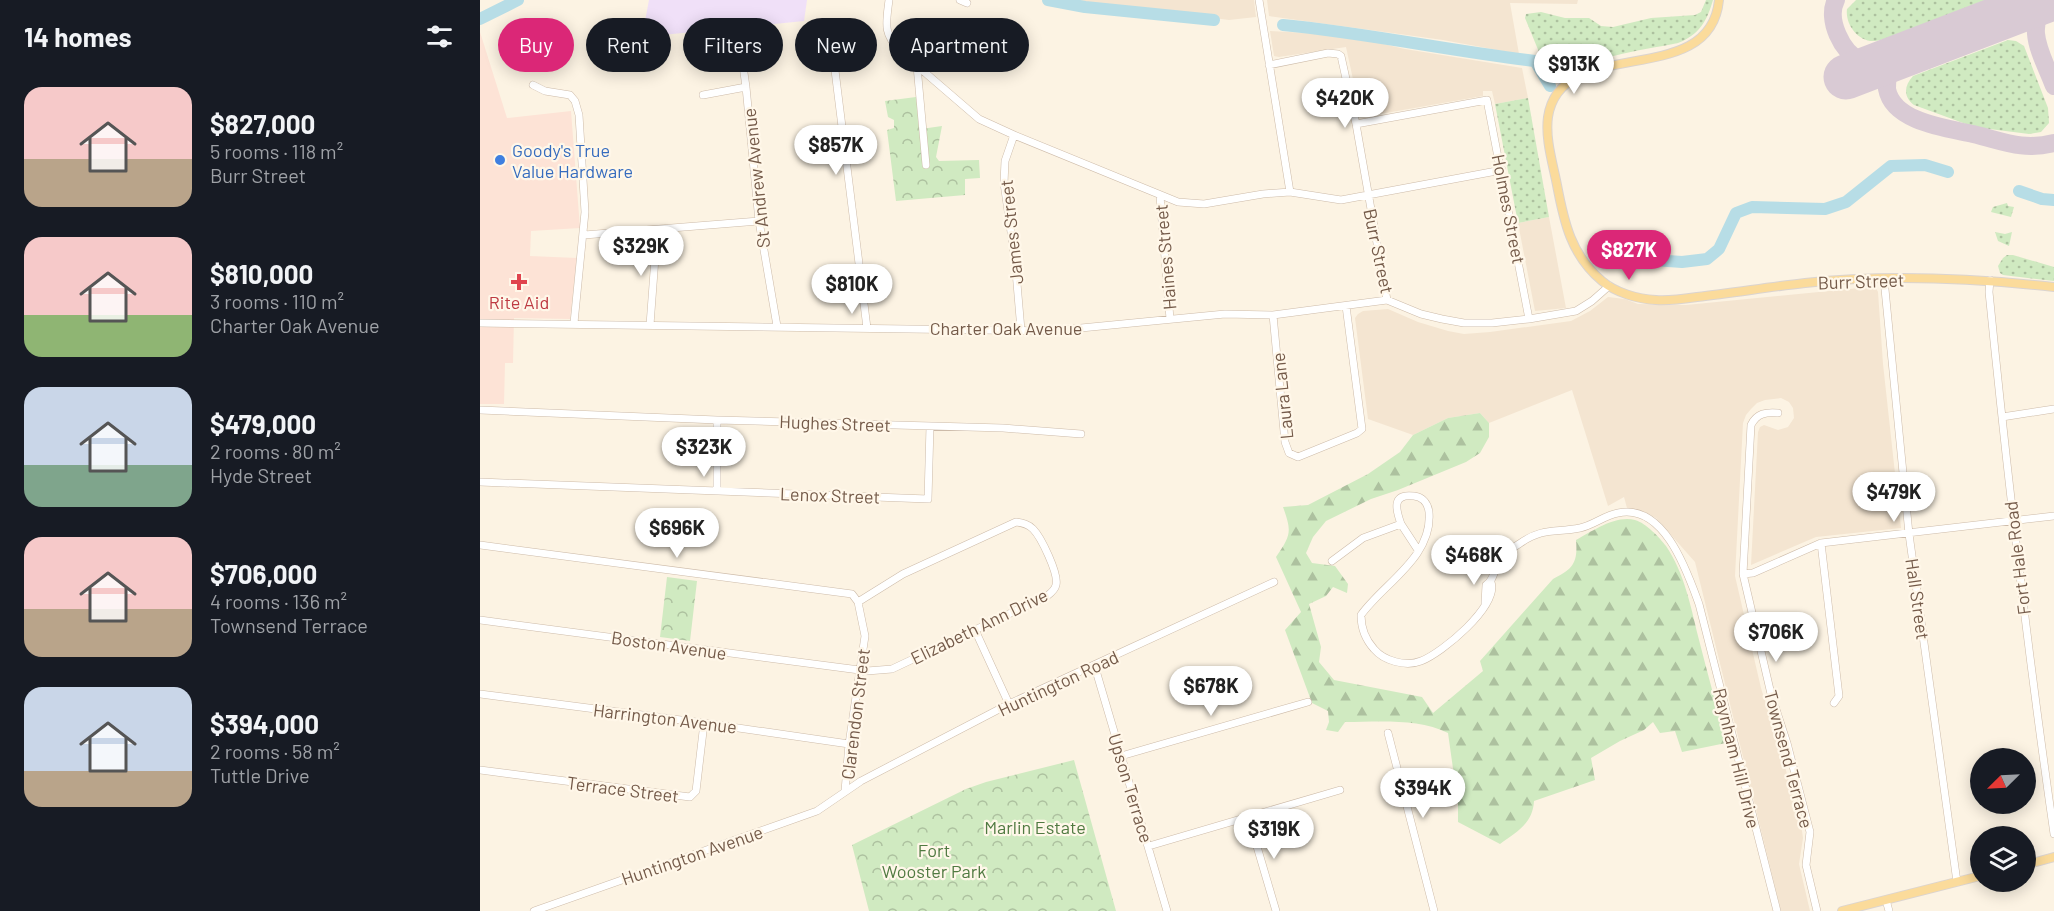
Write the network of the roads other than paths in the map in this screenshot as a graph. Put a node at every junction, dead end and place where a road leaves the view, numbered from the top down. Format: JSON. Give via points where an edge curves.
{"nodes":[{"id":1,"x":889,"y":0,"type":"edge"},
{"id":2,"x":1259,"y":0,"type":"edge"},
{"id":3,"x":1719,"y":0,"type":"edge"},
{"id":4,"x":889,"y":37,"type":"edge"},
{"id":5,"x":1269,"y":65,"type":"junction"},
{"id":6,"x":744,"y":72,"type":"edge"},
{"id":7,"x":835,"y":72,"type":"edge"},
{"id":8,"x":918,"y":72,"type":"edge"},
{"id":9,"x":924,"y":72,"type":"edge"},
{"id":10,"x":533,"y":85,"type":"dead end"},
{"id":11,"x":746,"y":87,"type":"junction"},
{"id":12,"x":703,"y":95,"type":"dead end"},
{"id":13,"x":1356,"y":124,"type":"junction"},
{"id":14,"x":1014,"y":135,"type":"junction"},
{"id":15,"x":926,"y":165,"type":"dead end"},
{"id":16,"x":1502,"y":170,"type":"junction"},
{"id":17,"x":1290,"y":192,"type":"junction"},
{"id":18,"x":1368,"y":195,"type":"junction"},
{"id":19,"x":1160,"y":196,"type":"junction"},
{"id":20,"x":759,"y":221,"type":"junction"},
{"id":21,"x":657,"y":231,"type":"junction"},
{"id":22,"x":584,"y":235,"type":"junction"},
{"id":23,"x":1884,"y":279,"type":"junction"},
{"id":24,"x":1990,"y":280,"type":"junction"},
{"id":25,"x":1609,"y":286,"type":"junction"},
{"id":26,"x":2054,"y":287,"type":"edge"},
{"id":27,"x":1387,"y":300,"type":"junction"},
{"id":28,"x":1346,"y":306,"type":"junction"},
{"id":29,"x":1274,"y":315,"type":"junction"},
{"id":30,"x":1170,"y":319,"type":"junction"},
{"id":31,"x":1529,"y":319,"type":"junction"},
{"id":32,"x":480,"y":323,"type":"edge"},
{"id":33,"x":574,"y":324,"type":"junction"},
{"id":34,"x":650,"y":325,"type":"junction"},
{"id":35,"x":777,"y":326,"type":"junction"},
{"id":36,"x":867,"y":328,"type":"junction"},
{"id":37,"x":1021,"y":330,"type":"junction"},
{"id":38,"x":2054,"y":409,"type":"edge"},
{"id":39,"x":480,"y":410,"type":"edge"},
{"id":40,"x":1778,"y":414,"type":"dead end"},
{"id":41,"x":2002,"y":417,"type":"junction"},
{"id":42,"x":717,"y":420,"type":"junction"},
{"id":43,"x":930,"y":426,"type":"junction"},
{"id":44,"x":1081,"y":434,"type":"dead end"},
{"id":45,"x":480,"y":482,"type":"edge"},
{"id":46,"x":717,"y":491,"type":"junction"},
{"id":47,"x":2054,"y":516,"type":"edge"},
{"id":48,"x":2013,"y":522,"type":"junction"},
{"id":49,"x":1401,"y":524,"type":"junction"},
{"id":50,"x":1909,"y":534,"type":"junction"},
{"id":51,"x":1821,"y":543,"type":"junction"},
{"id":52,"x":480,"y":545,"type":"edge"},
{"id":53,"x":1418,"y":550,"type":"junction"},
{"id":54,"x":1332,"y":561,"type":"dead end"},
{"id":55,"x":1743,"y":574,"type":"junction"},
{"id":56,"x":1274,"y":582,"type":"dead end"},
{"id":57,"x":858,"y":602,"type":"junction"},
{"id":58,"x":480,"y":620,"type":"edge"},
{"id":59,"x":975,"y":630,"type":"junction"},
{"id":60,"x":1093,"y":666,"type":"junction"},
{"id":61,"x":859,"y":670,"type":"junction"},
{"id":62,"x":480,"y":694,"type":"edge"},
{"id":63,"x":1308,"y":702,"type":"dead end"},
{"id":64,"x":1834,"y":703,"type":"dead end"},
{"id":65,"x":1009,"y":704,"type":"junction"},
{"id":66,"x":704,"y":723,"type":"junction"},
{"id":67,"x":1388,"y":733,"type":"dead end"},
{"id":68,"x":849,"y":744,"type":"junction"},
{"id":69,"x":1121,"y":756,"type":"junction"},
{"id":70,"x":480,"y":770,"type":"edge"},
{"id":71,"x":1340,"y":790,"type":"dead end"},
{"id":72,"x":845,"y":791,"type":"junction"},
{"id":73,"x":1248,"y":816,"type":"junction"},
{"id":74,"x":2054,"y":834,"type":"edge"},
{"id":75,"x":1149,"y":846,"type":"junction"},
{"id":76,"x":2054,"y":857,"type":"edge"},
{"id":77,"x":2036,"y":862,"type":"edge"},
{"id":78,"x":1970,"y":879,"type":"edge"},
{"id":79,"x":1957,"y":882,"type":"junction"},
{"id":80,"x":1886,"y":900,"type":"junction"},
{"id":81,"x":534,"y":911,"type":"edge"},
{"id":82,"x":1167,"y":911,"type":"edge"},
{"id":83,"x":1276,"y":911,"type":"edge"},
{"id":84,"x":1434,"y":911,"type":"edge"},
{"id":85,"x":1777,"y":911,"type":"edge"},
{"id":86,"x":1817,"y":911,"type":"edge"},
{"id":87,"x":1842,"y":911,"type":"edge"},
{"id":88,"x":1889,"y":911,"type":"edge"}],
"edges":[{"from":1,"to":4,"type":"street","name":"Burr Street"},
{"from":2,"to":5,"type":"street"},
{"from":3,"to":25,"type":"main road","via":[[1715,21],[1697,43],[1578,76],[1563,87],[1550,108],[1548,135],[1569,237],[1590,270]]},
{"from":5,"to":13,"type":"street","via":[[1338,54],[1343,59]]},
{"from":5,"to":17,"type":"street"},
{"from":6,"to":11,"type":"street","name":"St Andrew Avenue"},
{"from":7,"to":36,"type":"street"},
{"from":8,"to":15,"type":"street"},
{"from":9,"to":14,"type":"street","name":"Burr Street","via":[[979,119]]},
{"from":10,"to":22,"type":"street","via":[[570,94],[578,108]]},
{"from":11,"to":12,"type":"street"},
{"from":11,"to":20,"type":"street","name":"St Andrew Avenue"},
{"from":13,"to":16,"type":"street","name":"Holmes Street","via":[[1487,100]]},
{"from":13,"to":18,"type":"street"},
{"from":14,"to":19,"type":"street","name":"Burr Street"},
{"from":14,"to":37,"type":"street","name":"James Street","via":[[1005,161],[1004,183]]},
{"from":16,"to":18,"type":"street"},
{"from":16,"to":31,"type":"street","name":"Holmes Street"},
{"from":17,"to":18,"type":"street","name":"Burr Street","via":[[1334,200]]},
{"from":17,"to":19,"type":"street","name":"Burr Street","via":[[1204,204]]},
{"from":18,"to":27,"type":"street","name":"Burr Street"},
{"from":19,"to":30,"type":"street","name":"Haines Street"},
{"from":20,"to":21,"type":"street"},
{"from":20,"to":35,"type":"street","name":"St Andrew Avenue"},
{"from":21,"to":22,"type":"street"},
{"from":21,"to":34,"type":"street"},
{"from":22,"to":33,"type":"street"},
{"from":23,"to":24,"type":"main road","name":"Burr Street"},
{"from":23,"to":25,"type":"main road","name":"Burr Street","via":[[1805,283],[1671,300],[1646,299]]},
{"from":23,"to":50,"type":"street","name":"Hall Street"},
{"from":24,"to":26,"type":"main road","name":"Burr Street"},
{"from":24,"to":41,"type":"street","name":"Fort Hale Road"},
{"from":25,"to":31,"type":"street","name":"Burr Street","via":[[1580,309]]},
{"from":27,"to":28,"type":"street","name":"Charter Oak Avenue"},
{"from":27,"to":31,"type":"street","name":"Burr Street","via":[[1421,314],[1464,323]]},
{"from":28,"to":29,"type":"street","name":"Charter Oak Avenue"},
{"from":28,"to":29,"type":"street","name":"Laura Lane","via":[[1362,429],[1298,457],[1289,453],[1285,442]]},
{"from":29,"to":30,"type":"street","name":"Charter Oak Avenue"},
{"from":30,"to":37,"type":"street","name":"Charter Oak Avenue","via":[[1050,331]]},
{"from":32,"to":33,"type":"street","name":"Charter Oak Avenue"},
{"from":33,"to":34,"type":"street","name":"Charter Oak Avenue"},
{"from":34,"to":35,"type":"street","name":"Charter Oak Avenue"},
{"from":35,"to":36,"type":"street","name":"Charter Oak Avenue"},
{"from":36,"to":37,"type":"street","name":"Charter Oak Avenue"},
{"from":38,"to":41,"type":"street"},
{"from":39,"to":42,"type":"street","name":"Hughes Street"},
{"from":40,"to":55,"type":"street","name":"Townsend Terrace","via":[[1762,414],[1751,425]]},
{"from":41,"to":48,"type":"street","name":"Fort Hale Road"},
{"from":42,"to":43,"type":"street","name":"Hughes Street"},
{"from":42,"to":46,"type":"street"},
{"from":43,"to":44,"type":"street","name":"Hughes Street"},
{"from":43,"to":46,"type":"street","name":"Lenox Street","via":[[928,499]]},
{"from":45,"to":46,"type":"street","name":"Lenox Street"},
{"from":47,"to":48,"type":"street"},
{"from":48,"to":50,"type":"street"},
{"from":48,"to":74,"type":"street","name":"Fort Hale Road"},
{"from":49,"to":53,"type":"street"},
{"from":49,"to":53,"type":"street","name":"Raynham Hill Drive","via":[[1396,509],[1398,501],[1414,495],[1424,500],[1429,516]]},
{"from":49,"to":54,"type":"street","via":[[1357,541]]},
{"from":50,"to":51,"type":"street"},
{"from":50,"to":79,"type":"street","name":"Hall Street"},
{"from":51,"to":55,"type":"street","via":[[1754,573]]},
{"from":51,"to":64,"type":"street","via":[[1839,696]]},
{"from":52,"to":57,"type":"street","via":[[852,594]]},
{"from":53,"to":85,"type":"street","name":"Raynham Hill Drive","via":[[1416,558],[1361,615],[1365,636],[1378,653],[1405,663],[1432,656],[1464,631],[1490,598],[1491,582],[1500,560],[1517,545],[1542,532],[1582,528],[1610,515],[1630,512],[1647,516],[1665,534],[1689,576],[1699,604]]},
{"from":55,"to":86,"type":"street","name":"Townsend Terrace","via":[[1771,694],[1810,832],[1806,865]]},
{"from":56,"to":60,"type":"street","name":"Huntington Road"},
{"from":57,"to":59,"type":"street","name":"Elizabeth Ann Drive","via":[[903,574],[1011,523],[1025,523],[1036,532],[1054,570],[1055,588],[1047,596]]},
{"from":57,"to":61,"type":"street","name":"Clarendon Street","via":[[865,636]]},
{"from":58,"to":61,"type":"street","name":"Boston Avenue"},
{"from":59,"to":61,"type":"street","name":"Elizabeth Ann Drive","via":[[891,669]]},
{"from":59,"to":65,"type":"street"},
{"from":60,"to":65,"type":"street","name":"Huntington Road"},
{"from":60,"to":69,"type":"street","name":"Upson Terrace"},
{"from":61,"to":68,"type":"street","name":"Clarendon Street"},
{"from":62,"to":66,"type":"street","name":"Harrington Avenue"},
{"from":63,"to":69,"type":"street"},
{"from":65,"to":72,"type":"street","name":"Huntington Road"},
{"from":66,"to":68,"type":"street","name":"Harrington Avenue"},
{"from":66,"to":70,"type":"street","name":"Terrace Street","via":[[696,791],[690,796]]},
{"from":67,"to":84,"type":"street"},
{"from":68,"to":72,"type":"street","name":"Clarendon Street"},
{"from":69,"to":75,"type":"street","name":"Upson Terrace"},
{"from":71,"to":73,"type":"street"},
{"from":72,"to":81,"type":"street","name":"Huntington Avenue","via":[[817,811]]},
{"from":73,"to":75,"type":"street"},
{"from":73,"to":83,"type":"street"},
{"from":75,"to":82,"type":"street","name":"Upson Terrace"},
{"from":76,"to":77,"type":"main road"},
{"from":78,"to":79,"type":"main road"},
{"from":79,"to":80,"type":"main road"},
{"from":80,"to":87,"type":"main road"},
{"from":80,"to":88,"type":"street"}]}
